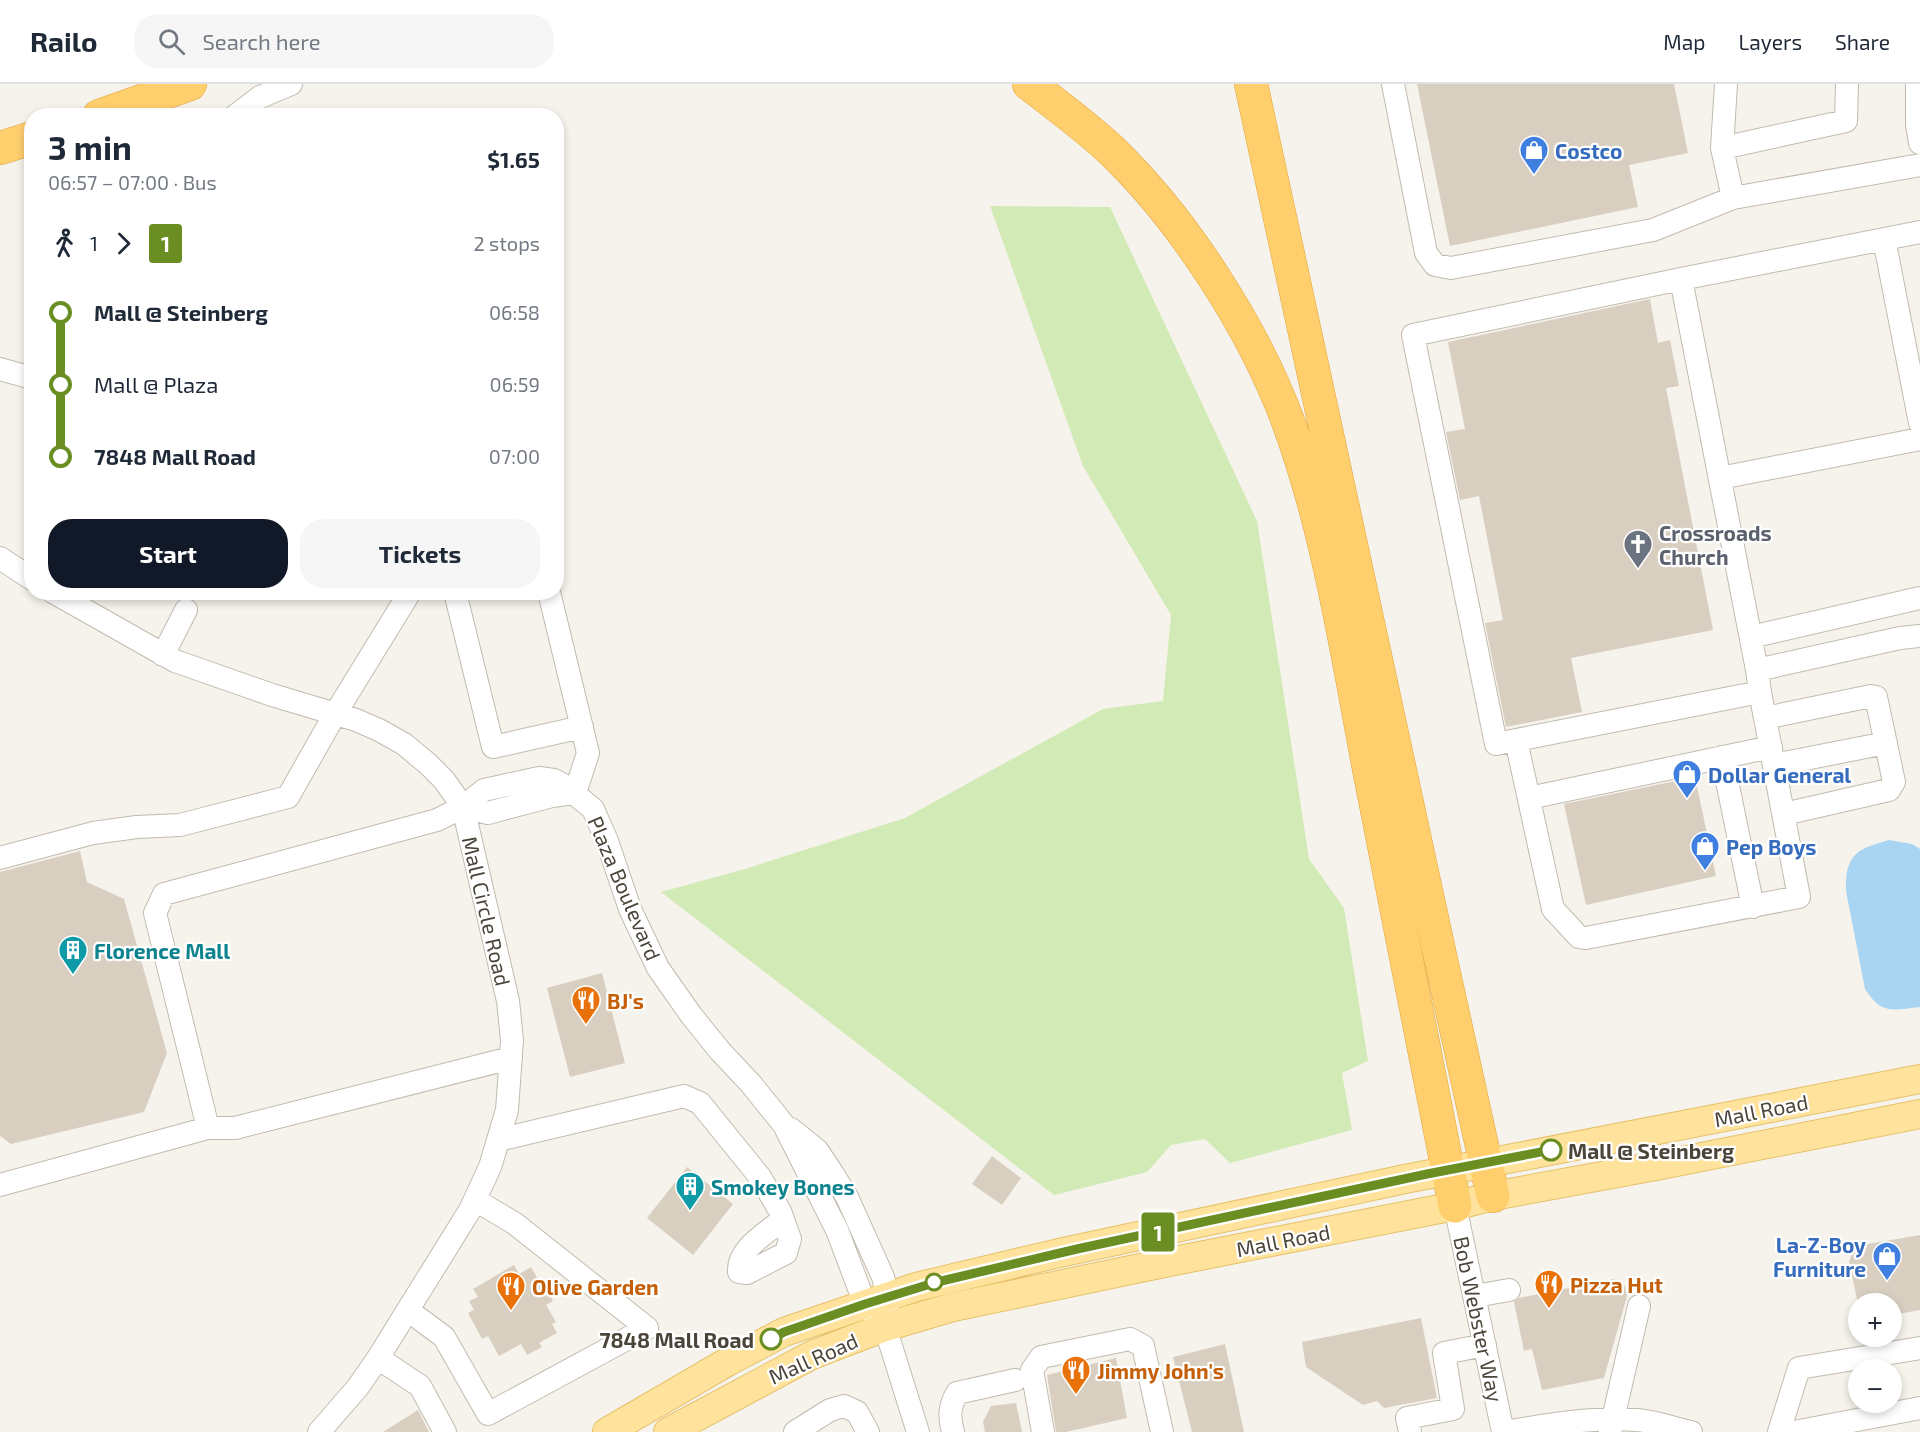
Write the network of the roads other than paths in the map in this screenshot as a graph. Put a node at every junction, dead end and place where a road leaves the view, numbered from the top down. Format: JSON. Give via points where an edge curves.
{"nodes":[{"id":1,"x":190,"y":84,"type":"edge"},
{"id":2,"x":291,"y":84,"type":"edge"},
{"id":3,"x":1029,"y":84,"type":"edge"},
{"id":4,"x":1251,"y":84,"type":"edge"},
{"id":5,"x":1265,"y":84,"type":"edge"},
{"id":6,"x":1393,"y":84,"type":"edge"},
{"id":7,"x":1726,"y":84,"type":"edge"},
{"id":8,"x":1847,"y":84,"type":"edge"},
{"id":9,"x":1917,"y":84,"type":"edge"},
{"id":10,"x":122,"y":108,"type":"edge"},
{"id":11,"x":244,"y":108,"type":"edge"},
{"id":12,"x":24,"y":140,"type":"edge"},
{"id":13,"x":1920,"y":143,"type":"edge"},
{"id":14,"x":1264,"y":145,"type":"junction"},
{"id":15,"x":0,"y":148,"type":"edge"},
{"id":16,"x":1722,"y":148,"type":"junction"},
{"id":17,"x":1920,"y":165,"type":"edge"},
{"id":18,"x":1733,"y":198,"type":"junction"},
{"id":19,"x":1920,"y":232,"type":"edge"},
{"id":20,"x":1884,"y":239,"type":"junction"},
{"id":21,"x":1681,"y":279,"type":"junction"},
{"id":22,"x":0,"y":369,"type":"edge"},
{"id":23,"x":24,"y":373,"type":"edge"},
{"id":24,"x":1920,"y":423,"type":"edge"},
{"id":25,"x":1920,"y":439,"type":"edge"},
{"id":26,"x":1720,"y":478,"type":"junction"},
{"id":27,"x":0,"y":558,"type":"edge"},
{"id":28,"x":24,"y":574,"type":"edge"},
{"id":29,"x":1920,"y":598,"type":"edge"},
{"id":30,"x":67,"y":600,"type":"edge"},
{"id":31,"x":405,"y":600,"type":"edge"},
{"id":32,"x":457,"y":600,"type":"edge"},
{"id":33,"x":551,"y":600,"type":"edge"},
{"id":34,"x":186,"y":610,"type":"dead end"},
{"id":35,"x":1920,"y":636,"type":"edge"},
{"id":36,"x":1751,"y":637,"type":"junction"},
{"id":37,"x":163,"y":654,"type":"junction"},
{"id":38,"x":1759,"y":681,"type":"junction"},
{"id":39,"x":334,"y":714,"type":"junction"},
{"id":40,"x":1765,"y":718,"type":"junction"},
{"id":41,"x":582,"y":727,"type":"junction"},
{"id":42,"x":1516,"y":740,"type":"junction"},
{"id":43,"x":1886,"y":743,"type":"junction"},
{"id":44,"x":1772,"y":756,"type":"junction"},
{"id":45,"x":1722,"y":757,"type":"junction"},
{"id":46,"x":575,"y":793,"type":"junction"},
{"id":47,"x":1529,"y":798,"type":"junction"},
{"id":48,"x":463,"y":807,"type":"junction"},
{"id":49,"x":1784,"y":814,"type":"junction"},
{"id":50,"x":0,"y":858,"type":"edge"},
{"id":51,"x":1753,"y":907,"type":"junction"},
{"id":52,"x":511,"y":1058,"type":"junction"},
{"id":53,"x":1920,"y":1079,"type":"edge"},
{"id":54,"x":1920,"y":1114,"type":"edge"},
{"id":55,"x":208,"y":1128,"type":"junction"},
{"id":56,"x":498,"y":1140,"type":"junction"},
{"id":57,"x":1487,"y":1162,"type":"junction"},
{"id":58,"x":1448,"y":1170,"type":"junction"},
{"id":59,"x":0,"y":1185,"type":"edge"},
{"id":60,"x":1493,"y":1196,"type":"junction"},
{"id":61,"x":475,"y":1200,"type":"junction"},
{"id":62,"x":1455,"y":1206,"type":"junction"},
{"id":63,"x":783,"y":1219,"type":"dead end"},
{"id":64,"x":1509,"y":1290,"type":"dead end"},
{"id":65,"x":1475,"y":1296,"type":"junction"},
{"id":66,"x":877,"y":1300,"type":"junction"},
{"id":67,"x":1639,"y":1306,"type":"dead end"},
{"id":68,"x":409,"y":1311,"type":"junction"},
{"id":69,"x":885,"y":1327,"type":"junction"},
{"id":70,"x":1485,"y":1344,"type":"junction"},
{"id":71,"x":1920,"y":1348,"type":"edge"},
{"id":72,"x":378,"y":1358,"type":"junction"},
{"id":73,"x":1015,"y":1380,"type":"dead end"},
{"id":74,"x":1920,"y":1408,"type":"edge"},
{"id":75,"x":1611,"y":1426,"type":"edge"},
{"id":76,"x":859,"y":1428,"type":"edge"},
{"id":77,"x":319,"y":1432,"type":"edge"},
{"id":78,"x":445,"y":1432,"type":"edge"},
{"id":79,"x":607,"y":1432,"type":"edge"},
{"id":80,"x":668,"y":1432,"type":"edge"},
{"id":81,"x":795,"y":1432,"type":"edge"},
{"id":82,"x":918,"y":1432,"type":"edge"},
{"id":83,"x":954,"y":1432,"type":"edge"},
{"id":84,"x":1044,"y":1432,"type":"edge"},
{"id":85,"x":1162,"y":1432,"type":"edge"},
{"id":86,"x":1410,"y":1432,"type":"edge"},
{"id":87,"x":1505,"y":1432,"type":"edge"},
{"id":88,"x":1691,"y":1432,"type":"edge"},
{"id":89,"x":1779,"y":1432,"type":"edge"},
{"id":90,"x":1794,"y":1432,"type":"edge"}],
"edges":[{"from":1,"to":10,"type":"highway"},
{"from":2,"to":11,"type":"street","via":[[260,96]]},
{"from":3,"to":58,"type":"highway","via":[[1111,151],[1179,229],[1238,317],[1289,424],[1314,504],[1338,609]]},
{"from":4,"to":14,"type":"highway"},
{"from":5,"to":14,"type":"highway"},
{"from":6,"to":18,"type":"street","via":[[1426,253],[1435,265],[1450,268],[1653,230]]},
{"from":7,"to":16,"type":"street"},
{"from":8,"to":16,"type":"street","via":[[1846,121]]},
{"from":9,"to":13,"type":"street"},
{"from":12,"to":15,"type":"highway"},
{"from":14,"to":57,"type":"highway"},
{"from":16,"to":18,"type":"street"},
{"from":17,"to":18,"type":"street"},
{"from":19,"to":20,"type":"street"},
{"from":20,"to":21,"type":"street"},
{"from":20,"to":24,"type":"street"},
{"from":21,"to":26,"type":"street"},
{"from":21,"to":42,"type":"street","via":[[1413,335],[1496,744]]},
{"from":22,"to":23,"type":"street"},
{"from":25,"to":26,"type":"street"},
{"from":26,"to":36,"type":"street"},
{"from":27,"to":28,"type":"street"},
{"from":29,"to":36,"type":"street"},
{"from":30,"to":37,"type":"street","name":"Mall Circle Road"},
{"from":31,"to":39,"type":"street"},
{"from":32,"to":41,"type":"street","via":[[493,747]]},
{"from":33,"to":41,"type":"street"},
{"from":34,"to":37,"type":"street"},
{"from":35,"to":38,"type":"street","via":[[1900,638]]},
{"from":36,"to":38,"type":"street"},
{"from":37,"to":39,"type":"street","name":"Mall Circle Road","via":[[175,662]]},
{"from":38,"to":40,"type":"street"},
{"from":38,"to":42,"type":"street"},
{"from":39,"to":48,"type":"street","name":"Mall Circle Road","via":[[356,720],[404,744],[444,780]]},
{"from":39,"to":50,"type":"street","via":[[288,797],[180,825],[93,833]]},
{"from":40,"to":43,"type":"street","via":[[1871,696],[1878,699]]},
{"from":40,"to":44,"type":"street"},
{"from":41,"to":46,"type":"street","via":[[588,753]]},
{"from":42,"to":47,"type":"street"},
{"from":43,"to":44,"type":"street"},
{"from":43,"to":49,"type":"street","via":[[1894,782],[1889,790]]},
{"from":44,"to":45,"type":"street"},
{"from":44,"to":49,"type":"street"},
{"from":45,"to":47,"type":"street"},
{"from":45,"to":51,"type":"street"},
{"from":46,"to":48,"type":"street","name":"Plaza Boulevard","via":[[488,813]]},
{"from":46,"to":66,"type":"street","name":"Plaza Boulevard","via":[[593,809],[601,824],[630,909],[658,968],[691,1015],[784,1125],[817,1150],[842,1189],[883,1277]]},
{"from":47,"to":51,"type":"street","via":[[1553,909],[1579,937]]},
{"from":48,"to":52,"type":"street","name":"Mall Circle Road","via":[[508,1001]]},
{"from":48,"to":55,"type":"street","via":[[438,820],[392,834],[164,894],[154,913]]},
{"from":49,"to":51,"type":"street","via":[[1799,897]]},
{"from":52,"to":55,"type":"street","via":[[235,1128]]},
{"from":52,"to":56,"type":"street","name":"Mall Circle Road","via":[[507,1110]]},
{"from":53,"to":57,"type":"main road","name":"Mall Road"},
{"from":54,"to":60,"type":"main road","name":"Mall Road"},
{"from":55,"to":59,"type":"street"},
{"from":56,"to":61,"type":"street","name":"Mall Circle Road"},
{"from":56,"to":63,"type":"street","via":[[684,1096],[700,1103],[760,1177]]},
{"from":57,"to":58,"type":"main road","name":"Mall Road"},
{"from":57,"to":60,"type":"highway"},
{"from":58,"to":62,"type":"highway"},
{"from":58,"to":66,"type":"main road","name":"Mall Road","via":[[1059,1253]]},
{"from":60,"to":62,"type":"main road","name":"Mall Road"},
{"from":61,"to":68,"type":"street","name":"Mall Circle Road"},
{"from":61,"to":68,"type":"street","via":[[514,1223],[646,1328],[488,1414],[444,1337]]},
{"from":62,"to":65,"type":"street","name":"Bob Webster Way"},
{"from":62,"to":69,"type":"main road","name":"Mall Road","via":[[1055,1285],[953,1307]]},
{"from":64,"to":65,"type":"street"},
{"from":65,"to":70,"type":"street","name":"Bob Webster Way"},
{"from":66,"to":69,"type":"street","name":"Plaza Boulevard"},
{"from":66,"to":79,"type":"main road","name":"Mall Road","via":[[784,1332]]},
{"from":67,"to":75,"type":"street"},
{"from":68,"to":72,"type":"street","name":"Mall Circle Road"},
{"from":69,"to":80,"type":"main road","name":"Mall Road","via":[[812,1355]]},
{"from":69,"to":82,"type":"street","name":"Plaza Boulevard"},
{"from":70,"to":86,"type":"street","via":[[1444,1353],[1453,1409],[1407,1418]]},
{"from":70,"to":87,"type":"street","name":"Bob Webster Way"},
{"from":71,"to":89,"type":"street","via":[[1799,1368]]},
{"from":72,"to":77,"type":"street","name":"Mall Circle Road"},
{"from":72,"to":78,"type":"street","via":[[420,1386]]},
{"from":73,"to":83,"type":"street","via":[[957,1393],[949,1417]]},
{"from":74,"to":90,"type":"street"},
{"from":75,"to":87,"type":"street","via":[[1552,1423]]},
{"from":75,"to":88,"type":"street","via":[[1638,1420]]},
{"from":76,"to":81,"type":"street","via":[[856,1412],[844,1406],[830,1410]]},
{"from":84,"to":85,"type":"street","via":[[1032,1370],[1041,1357],[1130,1339],[1143,1346]]}]}
